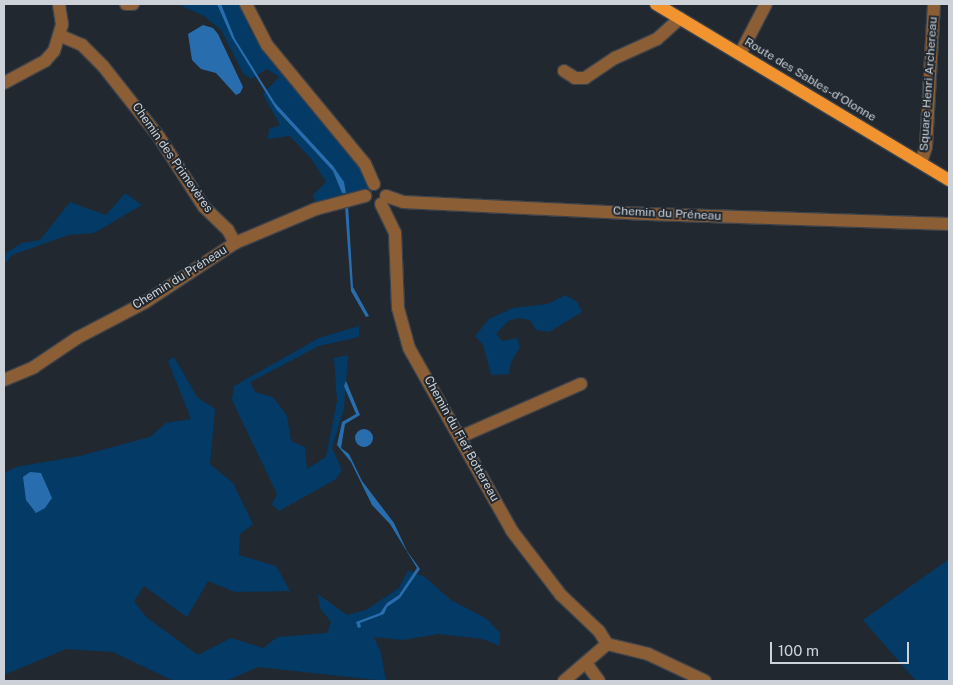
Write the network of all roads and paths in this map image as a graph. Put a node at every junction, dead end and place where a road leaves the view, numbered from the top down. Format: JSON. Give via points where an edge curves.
{"nodes":[{"id":1,"x":59,"y":4,"type":"edge"},
{"id":2,"x":126,"y":4,"type":"edge"},
{"id":3,"x":133,"y":4,"type":"edge"},
{"id":4,"x":246,"y":4,"type":"edge"},
{"id":5,"x":656,"y":4,"type":"edge"},
{"id":6,"x":766,"y":4,"type":"edge"},
{"id":7,"x":934,"y":4,"type":"edge"},
{"id":8,"x":680,"y":18,"type":"junction"},
{"id":9,"x":61,"y":36,"type":"junction"},
{"id":10,"x":740,"y":54,"type":"junction"},
{"id":11,"x":564,"y":71,"type":"dead end"},
{"id":12,"x":4,"y":83,"type":"edge"},
{"id":13,"x":921,"y":163,"type":"junction"},
{"id":14,"x":949,"y":180,"type":"edge"},
{"id":15,"x":374,"y":184,"type":"junction"},
{"id":16,"x":365,"y":196,"type":"junction"},
{"id":17,"x":384,"y":200,"type":"junction"},
{"id":18,"x":949,"y":224,"type":"edge"},
{"id":19,"x":236,"y":244,"type":"junction"},
{"id":20,"x":4,"y":380,"type":"edge"},
{"id":21,"x":581,"y":384,"type":"dead end"},
{"id":22,"x":460,"y":436,"type":"junction"},
{"id":23,"x":607,"y":644,"type":"junction"},
{"id":24,"x":586,"y":663,"type":"junction"},
{"id":25,"x":564,"y":681,"type":"edge"},
{"id":26,"x":599,"y":681,"type":"edge"},
{"id":27,"x":704,"y":681,"type":"edge"}],
"edges":[{"from":1,"to":9,"type":"street"},
{"from":2,"to":3,"type":"street"},
{"from":4,"to":15,"type":"street","via":[[266,45],[365,164]]},
{"from":5,"to":8,"type":"main road","name":"Route des Sables-d'Olonne"},
{"from":6,"to":10,"type":"street"},
{"from":7,"to":13,"type":"street","name":"Square Henri Archereau","via":[[926,147]]},
{"from":8,"to":10,"type":"main road","name":"Route des Sables-d'Olonne"},
{"from":8,"to":11,"type":"street","via":[[657,39],[615,58],[585,78],[575,78]]},
{"from":9,"to":12,"type":"street","via":[[45,61]]},
{"from":9,"to":19,"type":"street","name":"Chemin des Primevères","via":[[82,45],[103,66],[159,137],[204,208],[228,230]]},
{"from":10,"to":13,"type":"main road","name":"Route des Sables-d'Olonne"},
{"from":13,"to":14,"type":"main road","name":"Route des Sables-d'Olonne"},
{"from":15,"to":16,"type":"street","via":[[366,190]]},
{"from":15,"to":17,"type":"street","via":[[383,187]]},
{"from":16,"to":17,"type":"street","via":[[371,205]]},
{"from":16,"to":19,"type":"street","name":"Chemin du Préneau","via":[[316,209]]},
{"from":17,"to":18,"type":"street","name":"Chemin du Préneau","via":[[648,214]]},
{"from":17,"to":22,"type":"street","name":"Chemin du Fief Bottereau","via":[[395,233],[400,322],[409,348]]},
{"from":19,"to":20,"type":"street","name":"Chemin du Préneau","via":[[144,303],[77,338],[34,367]]},
{"from":21,"to":22,"type":"street"},
{"from":22,"to":23,"type":"street","name":"Chemin du Fief Bottereau","via":[[512,530],[535,563],[561,595],[599,631]]},
{"from":23,"to":24,"type":"street"},
{"from":23,"to":27,"type":"street","via":[[648,654]]},
{"from":24,"to":25,"type":"street"},
{"from":24,"to":26,"type":"street"}]}
